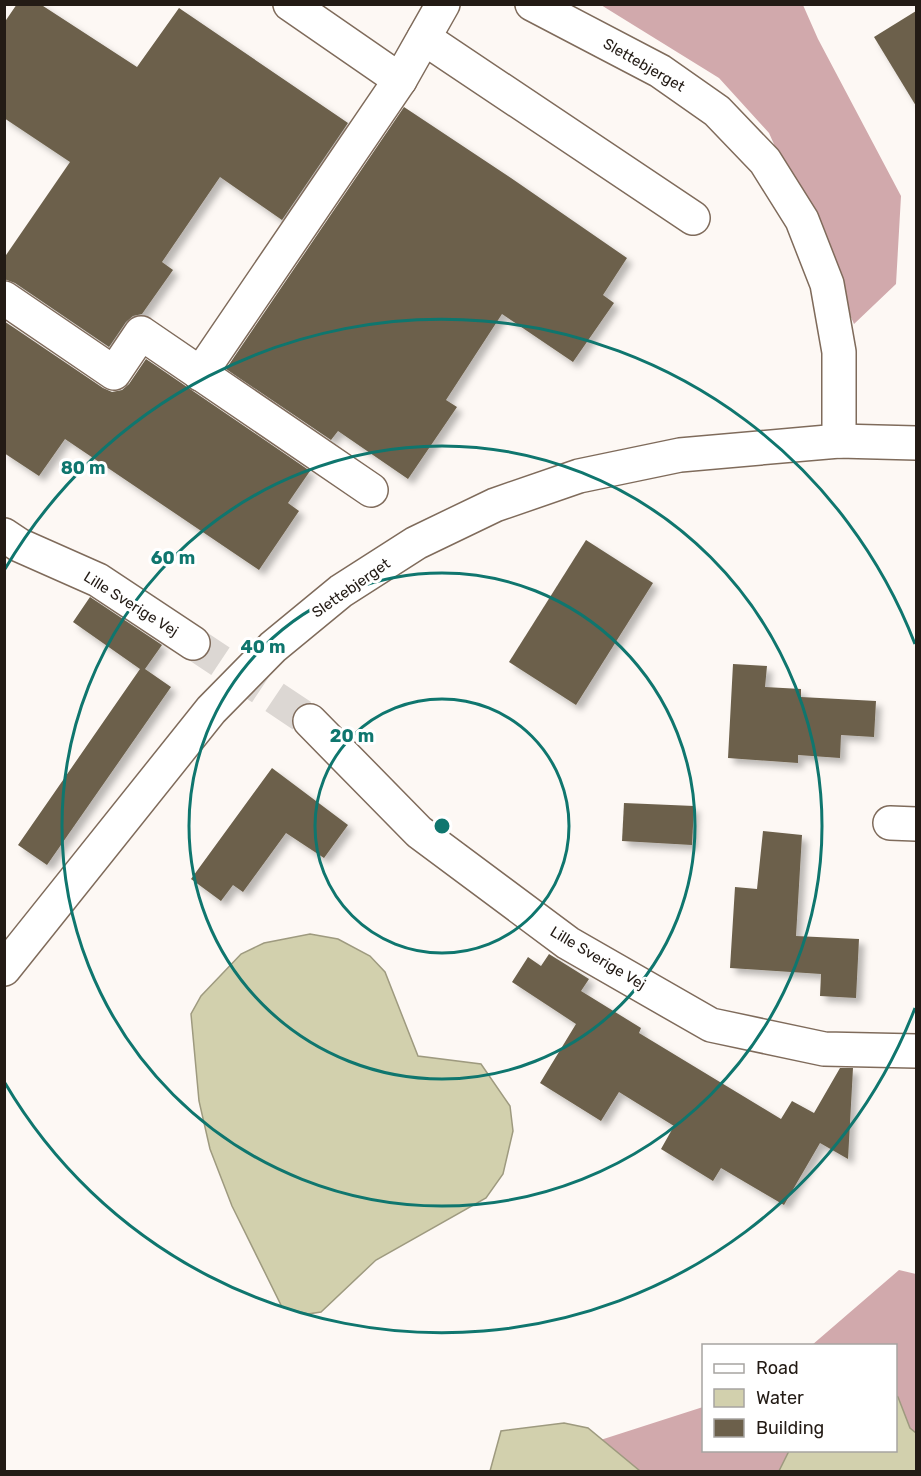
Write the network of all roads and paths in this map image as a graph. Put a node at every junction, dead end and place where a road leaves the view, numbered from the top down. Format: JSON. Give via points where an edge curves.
{"nodes":[{"id":1,"x":290,"y":4,"type":"edge"},
{"id":2,"x":443,"y":4,"type":"edge"},
{"id":3,"x":532,"y":4,"type":"edge"},
{"id":4,"x":424,"y":38,"type":"junction"},
{"id":5,"x":400,"y":80,"type":"junction"},
{"id":6,"x":693,"y":218,"type":"dead end"},
{"id":7,"x":4,"y":298,"type":"edge"},
{"id":8,"x":200,"y":374,"type":"junction"},
{"id":9,"x":839,"y":441,"type":"junction"},
{"id":10,"x":916,"y":443,"type":"edge"},
{"id":11,"x":370,"y":490,"type":"dead end"},
{"id":12,"x":4,"y":535,"type":"edge"},
{"id":13,"x":193,"y":643,"type":"tunnel mouth"},
{"id":14,"x":310,"y":721,"type":"tunnel mouth"},
{"id":15,"x":4,"y":969,"type":"edge"},
{"id":16,"x":916,"y":1050,"type":"edge"}],
"edges":[{"from":1,"to":5,"type":"street"},
{"from":2,"to":4,"type":"street"},
{"from":3,"to":9,"type":"street","name":"Slettebjerget","via":[[660,71],[717,111],[765,161],[802,220],[827,284],[839,352]]},
{"from":4,"to":5,"type":"street"},
{"from":4,"to":6,"type":"street"},
{"from":5,"to":8,"type":"street"},
{"from":7,"to":8,"type":"street","via":[[114,373],[141,333]]},
{"from":8,"to":11,"type":"street"},
{"from":9,"to":10,"type":"street","name":"Slettebjerget"},
{"from":9,"to":15,"type":"street","name":"Slettebjerget","via":[[680,455],[579,476],[495,505],[416,543],[332,598],[273,647],[211,710]]},
{"from":12,"to":13,"type":"street","name":"Lille Sverige Vej","via":[[98,580]]},
{"from":14,"to":16,"type":"street","name":"Lille Sverige Vej","via":[[419,832],[568,943],[711,1025],[824,1049]]}]}
